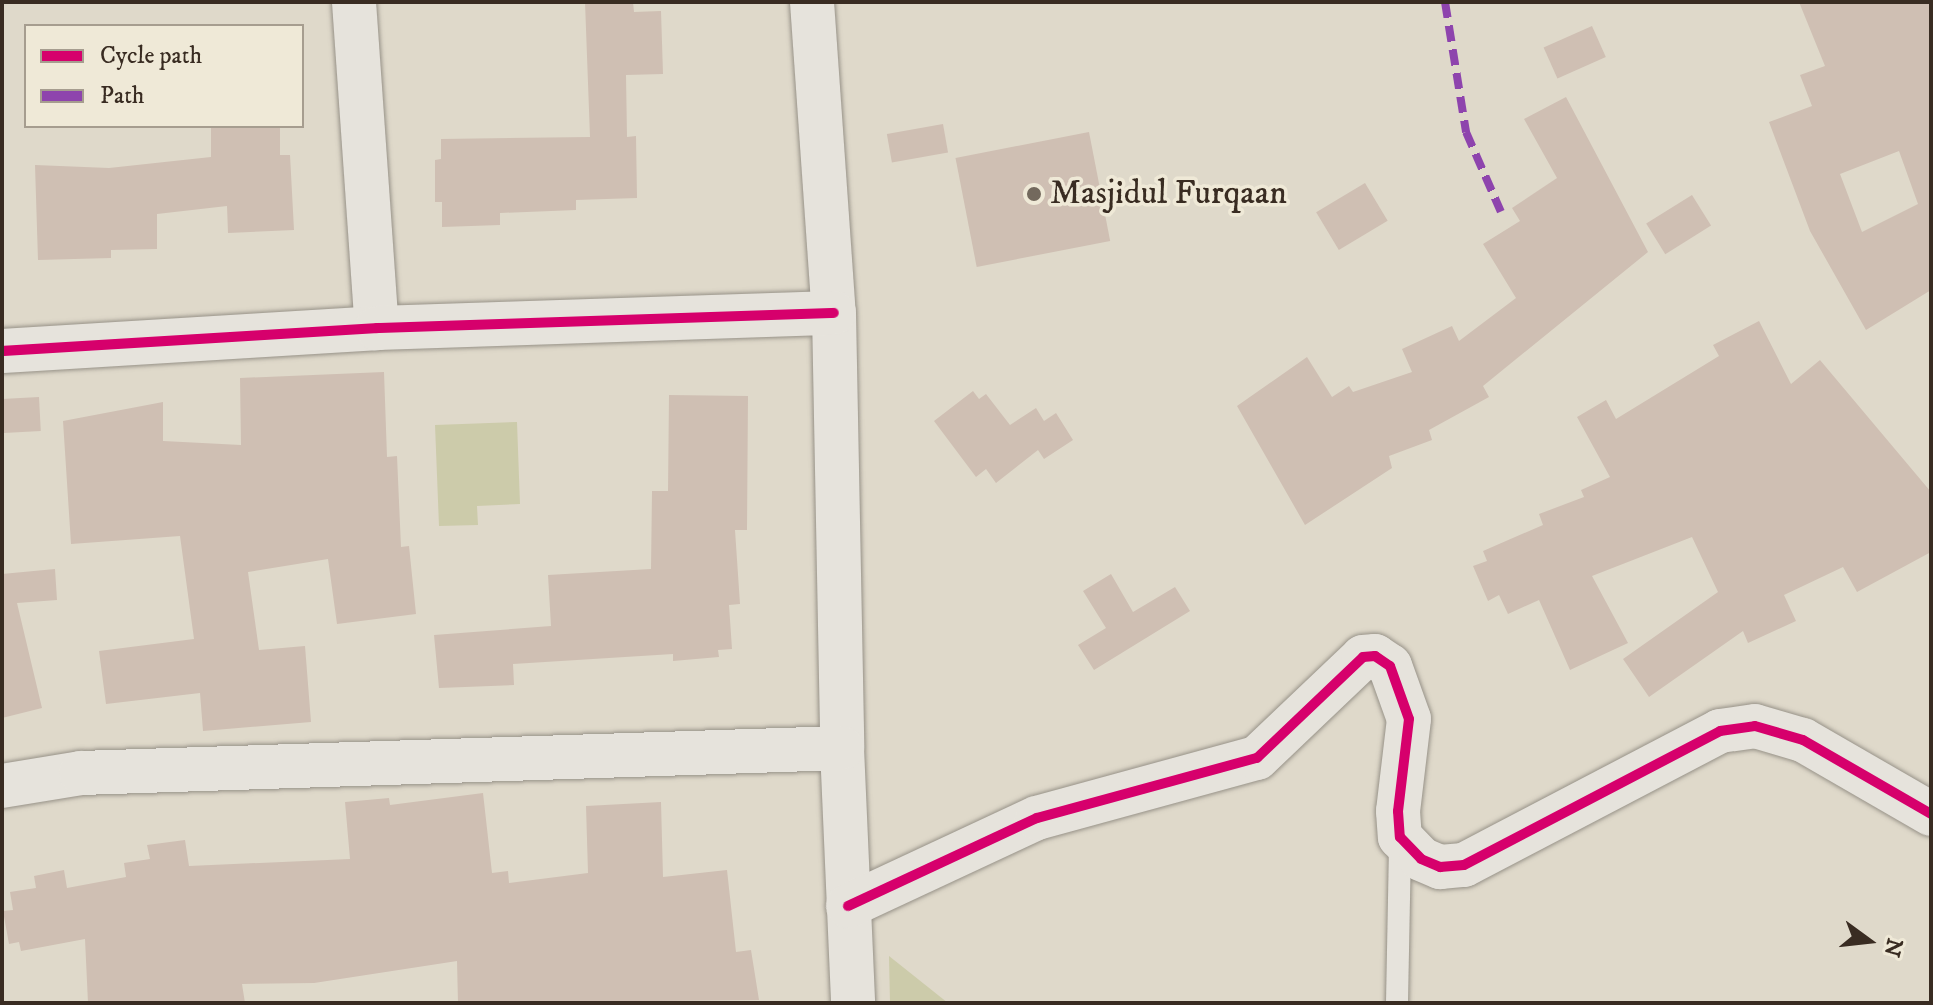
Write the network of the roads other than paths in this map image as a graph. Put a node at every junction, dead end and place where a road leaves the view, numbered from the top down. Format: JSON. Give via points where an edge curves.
{"nodes":[{"id":1,"x":354,"y":2,"type":"edge"},
{"id":2,"x":812,"y":2,"type":"edge"},
{"id":3,"x":834,"y":313,"type":"junction"},
{"id":4,"x":377,"y":328,"type":"junction"},
{"id":5,"x":2,"y":351,"type":"edge"},
{"id":6,"x":842,"y":748,"type":"junction"},
{"id":7,"x":2,"y":786,"type":"edge"},
{"id":8,"x":1931,"y":814,"type":"edge"},
{"id":9,"x":1400,"y":837,"type":"junction"},
{"id":10,"x":848,"y":906,"type":"junction"},
{"id":11,"x":853,"y":1003,"type":"edge"},
{"id":12,"x":1397,"y":1003,"type":"edge"}],
"edges":[{"from":1,"to":4,"type":"street"},
{"from":2,"to":3,"type":"street"},
{"from":3,"to":4,"type":"street"},
{"from":3,"to":6,"type":"street"},
{"from":4,"to":5,"type":"street"},
{"from":6,"to":7,"type":"street","via":[[81,773]]},
{"from":6,"to":10,"type":"street"},
{"from":8,"to":9,"type":"street","via":[[1803,740],[1755,726],[1720,731],[1464,865],[1440,867],[1421,859]]},
{"from":9,"to":10,"type":"street","via":[[1409,719],[1390,666],[1375,656],[1363,657],[1257,758],[1037,818]]},
{"from":9,"to":12,"type":"lane"},
{"from":10,"to":11,"type":"street"}]}
